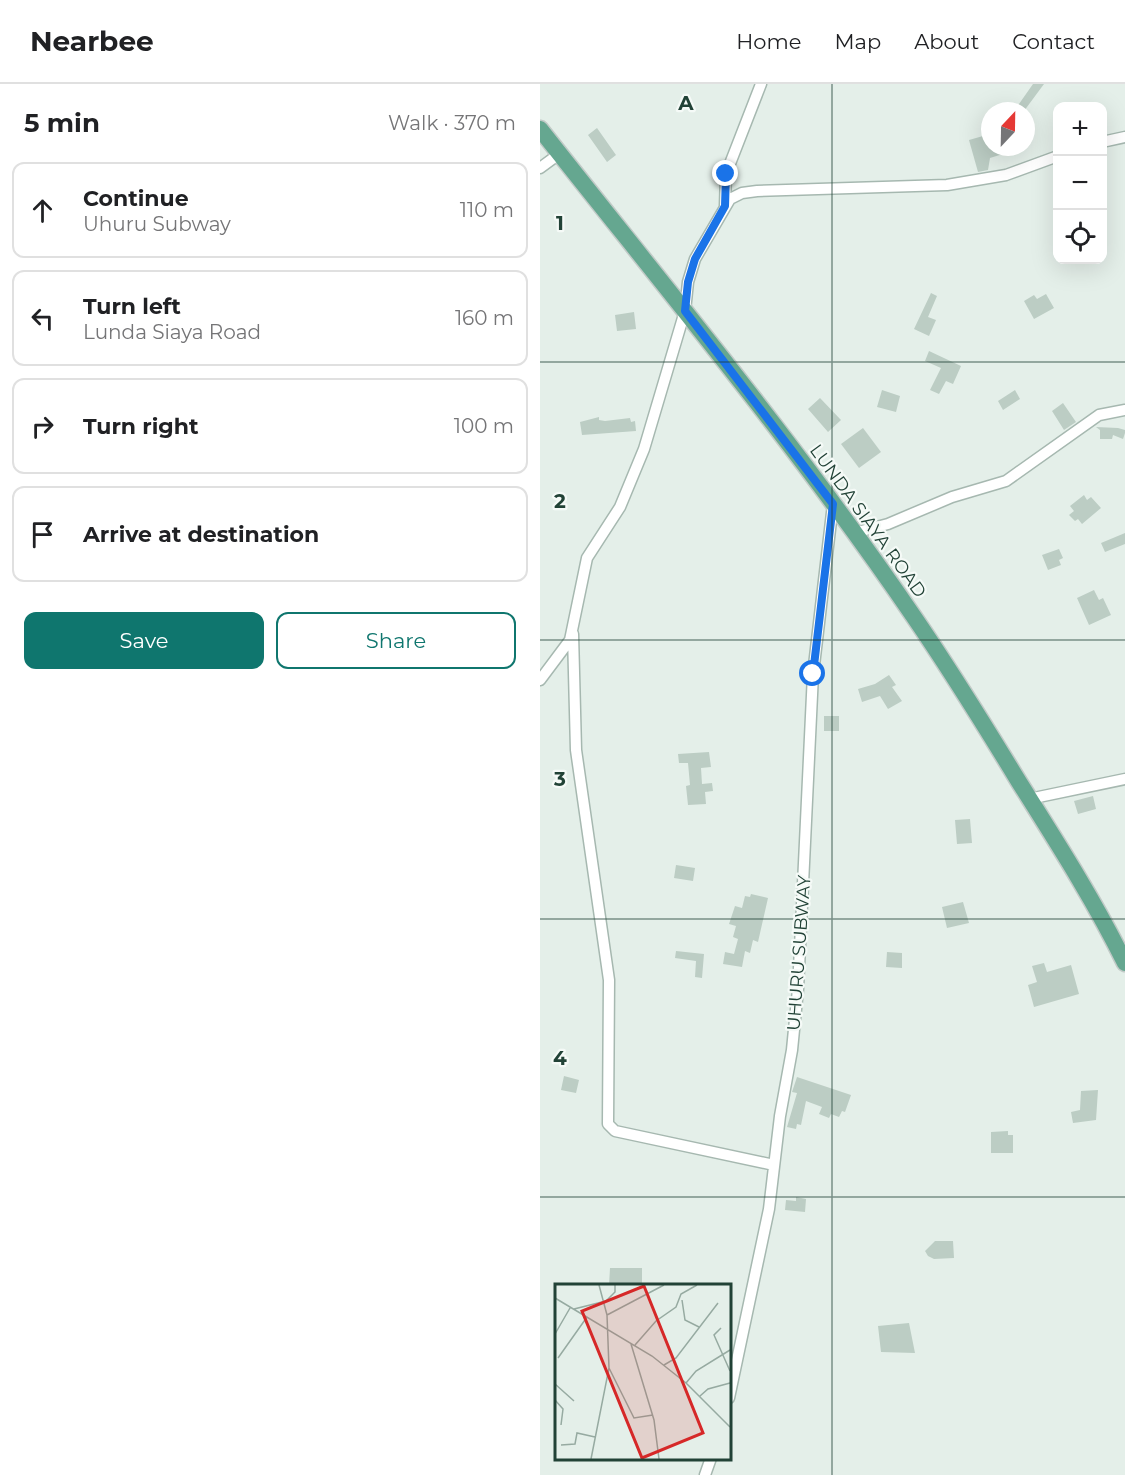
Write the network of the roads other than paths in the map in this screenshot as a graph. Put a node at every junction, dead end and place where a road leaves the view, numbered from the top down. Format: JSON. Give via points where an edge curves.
{"nodes":[{"id":1,"x":761,"y":84,"type":"edge"},
{"id":2,"x":540,"y":129,"type":"edge"},
{"id":3,"x":1125,"y":137,"type":"edge"},
{"id":4,"x":1107,"y":141,"type":"edge"},
{"id":5,"x":560,"y":154,"type":"junction"},
{"id":6,"x":1053,"y":158,"type":"edge"},
{"id":7,"x":540,"y":168,"type":"edge"},
{"id":8,"x":725,"y":206,"type":"junction"},
{"id":9,"x":685,"y":311,"type":"junction"},
{"id":10,"x":1125,"y":410,"type":"edge"},
{"id":11,"x":833,"y":504,"type":"junction"},
{"id":12,"x":854,"y":533,"type":"junction"},
{"id":13,"x":573,"y":631,"type":"junction"},
{"id":14,"x":540,"y":680,"type":"edge"},
{"id":15,"x":1125,"y":779,"type":"edge"},
{"id":16,"x":1029,"y":799,"type":"junction"},
{"id":17,"x":1125,"y":963,"type":"edge"},
{"id":18,"x":774,"y":1165,"type":"junction"},
{"id":19,"x":730,"y":1393,"type":"edge"},
{"id":20,"x":710,"y":1460,"type":"edge"},
{"id":21,"x":705,"y":1475,"type":"edge"}],
"edges":[{"from":1,"to":8,"type":"street","via":[[726,174]]},
{"from":2,"to":5,"type":"main road","name":"LUNDA SIAYA ROAD"},
{"from":3,"to":4,"type":"street"},
{"from":5,"to":7,"type":"street"},
{"from":5,"to":9,"type":"main road","name":"LUNDA SIAYA ROAD"},
{"from":6,"to":8,"type":"street","via":[[1006,175],[967,182],[757,190],[735,196]]},
{"from":8,"to":9,"type":"street","via":[[695,259]]},
{"from":9,"to":11,"type":"main road","name":"LUNDA SIAYA ROAD"},
{"from":9,"to":13,"type":"street","via":[[644,449],[620,507],[587,558]]},
{"from":10,"to":12,"type":"street","via":[[1099,415],[1006,481]]},
{"from":11,"to":12,"type":"main road","name":"LUNDA SIAYA ROAD"},
{"from":11,"to":18,"type":"street","name":"UHURU SUBWAY","via":[[813,674],[798,989]]},
{"from":12,"to":16,"type":"main road","name":"LUNDA SIAYA ROAD","via":[[959,684]]},
{"from":13,"to":14,"type":"street"},
{"from":13,"to":18,"type":"street","via":[[576,750],[609,980],[608,1124],[615,1131]]},
{"from":15,"to":16,"type":"street"},
{"from":16,"to":17,"type":"main road","name":"LUNDA SIAYA ROAD"},
{"from":18,"to":19,"type":"street","name":"UHURU SUBWAY"},
{"from":20,"to":21,"type":"street"}]}
